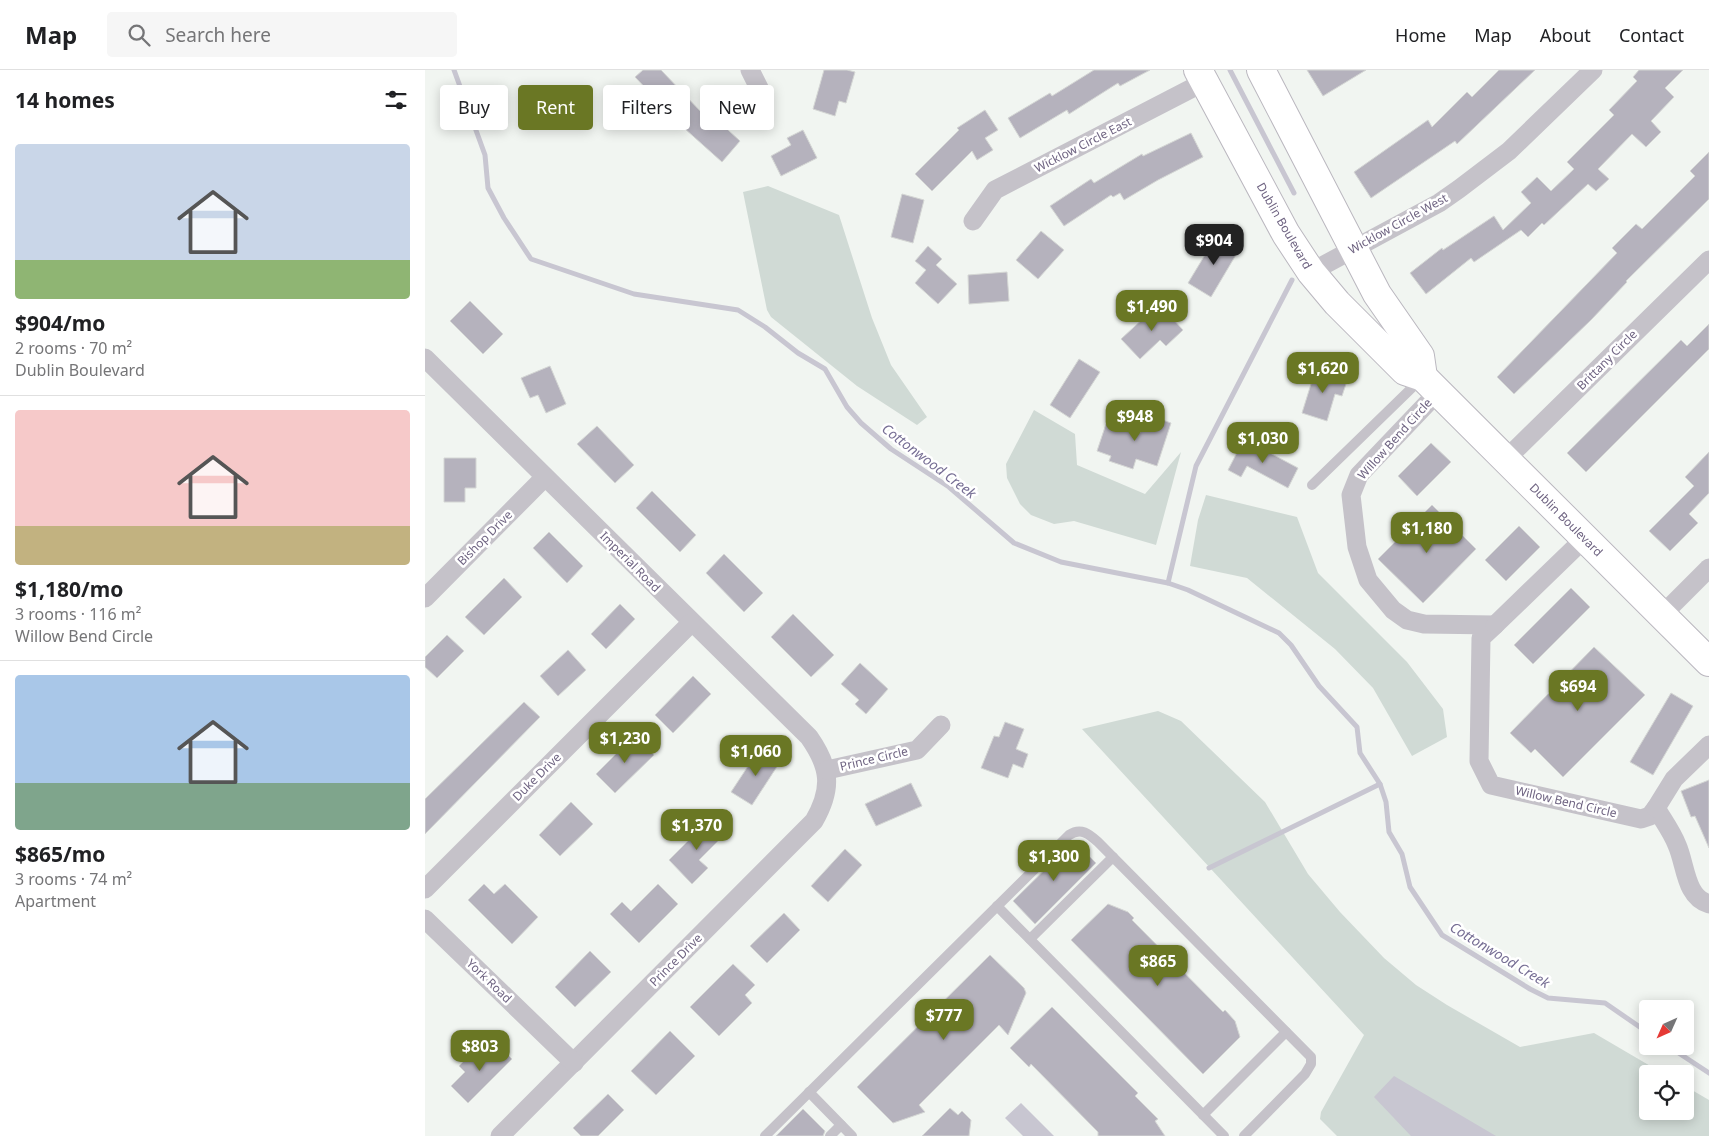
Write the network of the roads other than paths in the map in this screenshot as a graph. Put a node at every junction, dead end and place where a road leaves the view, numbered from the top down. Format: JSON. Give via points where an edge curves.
{"nodes":[{"id":1,"x":750,"y":70,"type":"edge"},
{"id":2,"x":1261,"y":70,"type":"edge"},
{"id":3,"x":1593,"y":70,"type":"edge"},
{"id":4,"x":1201,"y":76,"type":"edge"},
{"id":5,"x":758,"y":85,"type":"edge"},
{"id":6,"x":973,"y":221,"type":"dead end"},
{"id":7,"x":1355,"y":249,"type":"junction"},
{"id":8,"x":1709,"y":260,"type":"edge"},
{"id":9,"x":1311,"y":272,"type":"junction"},
{"id":10,"x":425,"y":358,"type":"edge"},
{"id":11,"x":1431,"y":384,"type":"junction"},
{"id":12,"x":1506,"y":459,"type":"junction"},
{"id":13,"x":545,"y":477,"type":"junction"},
{"id":14,"x":1311,"y":485,"type":"dead end"},
{"id":15,"x":1585,"y":538,"type":"junction"},
{"id":16,"x":1709,"y":568,"type":"edge"},
{"id":17,"x":425,"y":598,"type":"edge"},
{"id":18,"x":1662,"y":615,"type":"junction"},
{"id":19,"x":691,"y":623,"type":"junction"},
{"id":20,"x":1495,"y":625,"type":"junction"},
{"id":21,"x":1709,"y":662,"type":"edge"},
{"id":22,"x":941,"y":725,"type":"dead end"},
{"id":23,"x":1709,"y":745,"type":"edge"},
{"id":24,"x":827,"y":770,"type":"junction"},
{"id":25,"x":1656,"y":808,"type":"junction"},
{"id":26,"x":1113,"y":857,"type":"junction"},
{"id":27,"x":425,"y":889,"type":"edge"},
{"id":28,"x":1709,"y":904,"type":"edge"},
{"id":29,"x":997,"y":906,"type":"junction"},
{"id":30,"x":425,"y":919,"type":"edge"},
{"id":31,"x":1030,"y":939,"type":"junction"},
{"id":32,"x":1286,"y":1032,"type":"junction"},
{"id":33,"x":574,"y":1063,"type":"junction"},
{"id":34,"x":809,"y":1092,"type":"junction"},
{"id":35,"x":1203,"y":1115,"type":"junction"},
{"id":36,"x":841,"y":1125,"type":"junction"},
{"id":37,"x":500,"y":1136,"type":"edge"},
{"id":38,"x":765,"y":1136,"type":"edge"},
{"id":39,"x":830,"y":1136,"type":"edge"},
{"id":40,"x":852,"y":1136,"type":"edge"},
{"id":41,"x":1224,"y":1136,"type":"edge"},
{"id":42,"x":1244,"y":1136,"type":"edge"}],
"edges":[{"from":1,"to":5,"type":"street"},
{"from":2,"to":7,"type":"main road"},
{"from":3,"to":7,"type":"street","name":"Wicklow Circle West","via":[[1509,151],[1459,189]]},
{"from":4,"to":6,"type":"street","name":"Wicklow Circle East","via":[[995,190]]},
{"from":4,"to":9,"type":"main road","name":"Dublin Boulevard"},
{"from":7,"to":9,"type":"street","name":"Wicklow Circle West"},
{"from":7,"to":11,"type":"main road","via":[[1377,294],[1419,356]]},
{"from":8,"to":12,"type":"street","name":"Brittany Circle"},
{"from":9,"to":11,"type":"main road","name":"Dublin Boulevard","via":[[1405,371]]},
{"from":10,"to":13,"type":"street","name":"Imperial Road"},
{"from":11,"to":12,"type":"main road","name":"Dublin Boulevard"},
{"from":11,"to":14,"type":"lane"},
{"from":11,"to":20,"type":"street","name":"Willow Bend Circle","via":[[1359,475],[1351,495],[1357,547],[1368,580],[1393,610],[1407,620],[1424,624]]},
{"from":12,"to":15,"type":"main road","name":"Dublin Boulevard"},
{"from":13,"to":17,"type":"street","name":"Bishop Drive"},
{"from":13,"to":19,"type":"street","name":"Imperial Road"},
{"from":15,"to":18,"type":"main road","name":"Dublin Boulevard"},
{"from":15,"to":20,"type":"street","name":"Willow Bend Circle"},
{"from":16,"to":18,"type":"street"},
{"from":18,"to":21,"type":"main road","name":"Dublin Boulevard"},
{"from":19,"to":24,"type":"street","name":"Imperial Road","via":[[809,737]]},
{"from":19,"to":27,"type":"street","name":"Duke Drive"},
{"from":20,"to":25,"type":"street","name":"Willow Bend Circle","via":[[1481,638],[1479,761],[1491,785],[1641,820]]},
{"from":22,"to":24,"type":"street","name":"Prince Circle","via":[[917,750]]},
{"from":23,"to":25,"type":"street","name":"Willow Bend Circle","via":[[1674,779]]},
{"from":24,"to":33,"type":"street","name":"Prince Drive","via":[[827,791],[814,821]]},
{"from":25,"to":28,"type":"street","via":[[1677,844],[1692,892],[1701,902]]},
{"from":26,"to":29,"type":"lane","via":[[1089,834],[1074,832]]},
{"from":26,"to":31,"type":"lane"},
{"from":26,"to":32,"type":"lane"},
{"from":29,"to":31,"type":"lane"},
{"from":29,"to":34,"type":"lane"},
{"from":30,"to":33,"type":"street","name":"York Road"},
{"from":31,"to":35,"type":"lane"},
{"from":32,"to":35,"type":"lane"},
{"from":32,"to":42,"type":"lane","via":[[1309,1055],[1309,1068]]},
{"from":33,"to":37,"type":"street","name":"Prince Drive"},
{"from":34,"to":36,"type":"lane"},
{"from":34,"to":38,"type":"lane"},
{"from":35,"to":41,"type":"lane"},
{"from":36,"to":39,"type":"lane"},
{"from":36,"to":40,"type":"lane"}]}
